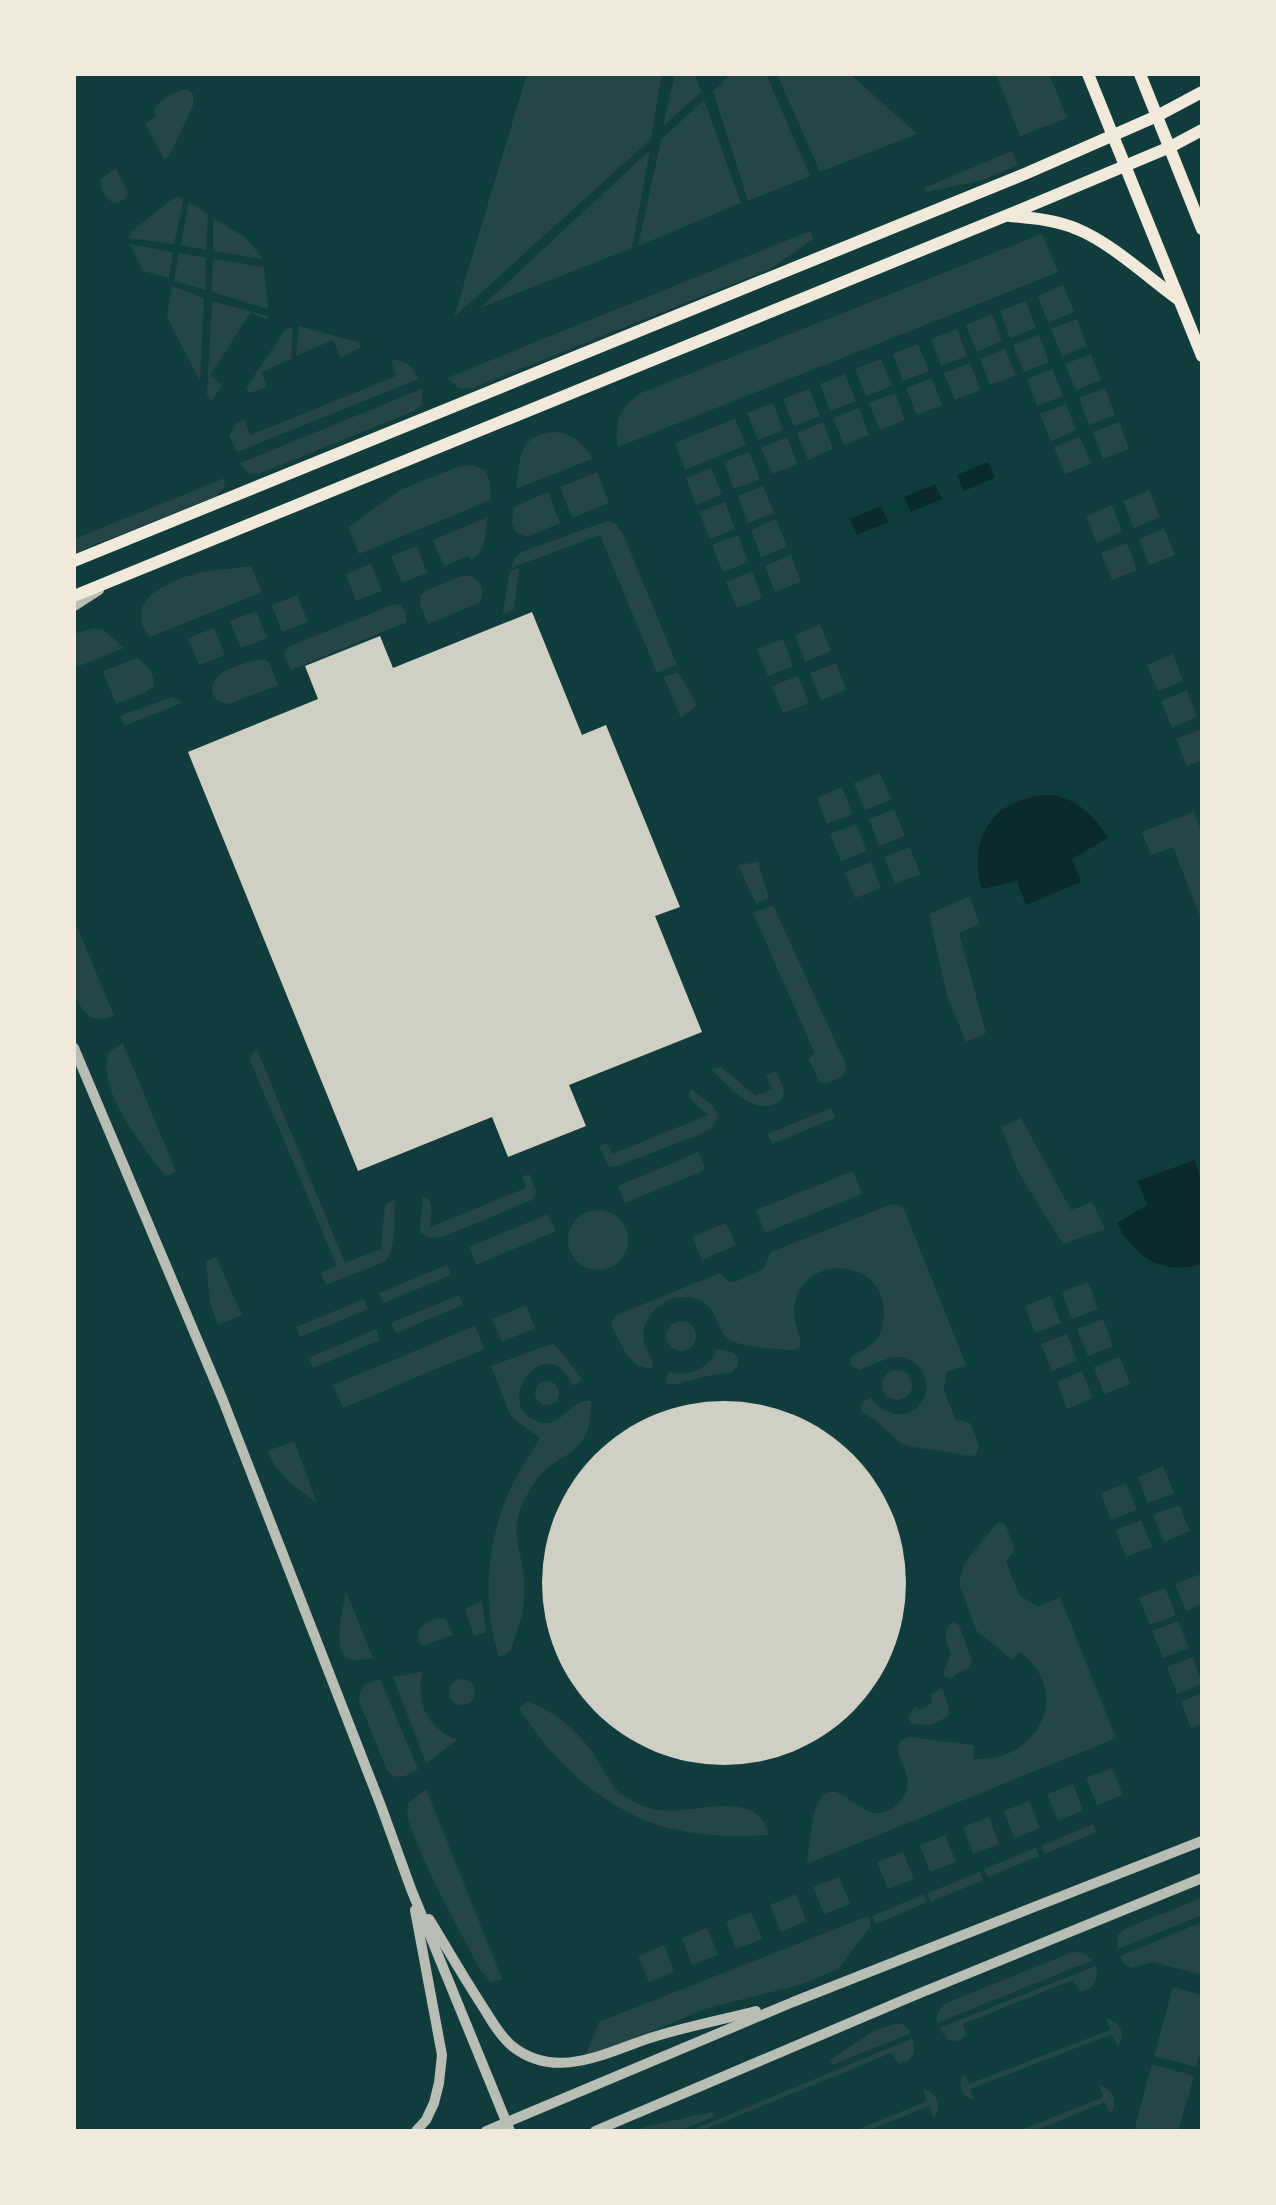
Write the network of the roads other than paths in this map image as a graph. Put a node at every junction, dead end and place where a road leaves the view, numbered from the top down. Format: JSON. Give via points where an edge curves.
{"nodes":[{"id":1,"x":1088,"y":74,"type":"edge"},
{"id":2,"x":1140,"y":74,"type":"edge"},
{"id":3,"x":1202,"y":92,"type":"edge"},
{"id":4,"x":1157,"y":116,"type":"junction"},
{"id":5,"x":1202,"y":130,"type":"edge"},
{"id":6,"x":1114,"y":134,"type":"junction"},
{"id":7,"x":1170,"y":147,"type":"junction"},
{"id":8,"x":1126,"y":166,"type":"junction"},
{"id":9,"x":1007,"y":215,"type":"junction"},
{"id":10,"x":1202,"y":228,"type":"edge"},
{"id":11,"x":1180,"y":301,"type":"junction"},
{"id":12,"x":1202,"y":356,"type":"edge"},
{"id":13,"x":74,"y":561,"type":"edge"},
{"id":14,"x":121,"y":577,"type":"junction"},
{"id":15,"x":74,"y":596,"type":"edge"},
{"id":16,"x":74,"y":606,"type":"edge"},
{"id":17,"x":74,"y":1048,"type":"edge"},
{"id":18,"x":1202,"y":1841,"type":"edge"},
{"id":19,"x":1202,"y":1878,"type":"edge"},
{"id":20,"x":411,"y":1889,"type":"junction"},
{"id":21,"x":793,"y":2002,"type":"junction"},
{"id":22,"x":509,"y":2127,"type":"edge"},
{"id":23,"x":416,"y":2131,"type":"edge"},
{"id":24,"x":486,"y":2131,"type":"edge"},
{"id":25,"x":595,"y":2131,"type":"edge"}],
"edges":[{"from":1,"to":6,"type":"main road"},
{"from":2,"to":4,"type":"main road"},
{"from":3,"to":4,"type":"main road"},
{"from":4,"to":6,"type":"main road"},
{"from":4,"to":7,"type":"main road"},
{"from":5,"to":7,"type":"main road"},
{"from":6,"to":8,"type":"main road"},
{"from":6,"to":13,"type":"main road"},
{"from":7,"to":8,"type":"main road"},
{"from":7,"to":10,"type":"main road"},
{"from":8,"to":9,"type":"main road"},
{"from":8,"to":11,"type":"main road"},
{"from":9,"to":11,"type":"main road","via":[[1077,228]]},
{"from":9,"to":14,"type":"main road"},
{"from":11,"to":12,"type":"main road"},
{"from":14,"to":15,"type":"main road"},
{"from":14,"to":16,"type":"street"},
{"from":17,"to":20,"type":"street","via":[[222,1398]]},
{"from":18,"to":21,"type":"street"},
{"from":19,"to":25,"type":"street"},
{"from":20,"to":21,"type":"street","via":[[495,2027],[532,2058],[579,2063],[651,2037]]},
{"from":20,"to":22,"type":"street"},
{"from":20,"to":23,"type":"street","via":[[442,2055],[434,2103]]},
{"from":21,"to":22,"type":"street"},
{"from":22,"to":24,"type":"street"}]}
